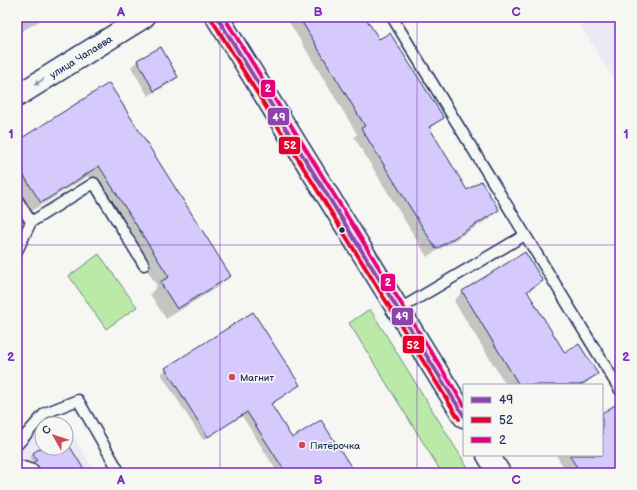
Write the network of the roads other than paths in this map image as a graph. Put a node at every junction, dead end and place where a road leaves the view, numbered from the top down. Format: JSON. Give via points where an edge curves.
{"nodes":[{"id":1,"x":144,"y":17,"type":"edge"},
{"id":2,"x":217,"y":17,"type":"edge"},
{"id":3,"x":392,"y":17,"type":"edge"},
{"id":4,"x":17,"y":96,"type":"edge"},
{"id":5,"x":17,"y":199,"type":"edge"},
{"id":6,"x":31,"y":222,"type":"junction"},
{"id":7,"x":525,"y":234,"type":"junction"},
{"id":8,"x":17,"y":251,"type":"edge"},
{"id":9,"x":144,"y":264,"type":"dead end"},
{"id":10,"x":398,"y":310,"type":"junction"},
{"id":11,"x":620,"y":390,"type":"edge"},
{"id":12,"x":463,"y":414,"type":"edge"},
{"id":13,"x":17,"y":445,"type":"edge"},
{"id":14,"x":489,"y":456,"type":"edge"},
{"id":15,"x":17,"y":465,"type":"edge"},
{"id":16,"x":35,"y":473,"type":"edge"},
{"id":17,"x":120,"y":473,"type":"edge"},
{"id":18,"x":499,"y":473,"type":"edge"}],
"edges":[{"from":1,"to":4,"type":"street","name":"улица Чапаева","one_way":true},
{"from":2,"to":10,"type":"street"},
{"from":3,"to":7,"type":"lane"},
{"from":5,"to":6,"type":"lane"},
{"from":6,"to":8,"type":"lane"},
{"from":6,"to":9,"type":"lane","via":[[94,183]]},
{"from":7,"to":10,"type":"lane"},
{"from":7,"to":11,"type":"lane"},
{"from":10,"to":12,"type":"street"},
{"from":13,"to":17,"type":"lane","via":[[45,413],[78,400]]},
{"from":14,"to":18,"type":"street"},
{"from":15,"to":16,"type":"lane"}]}
